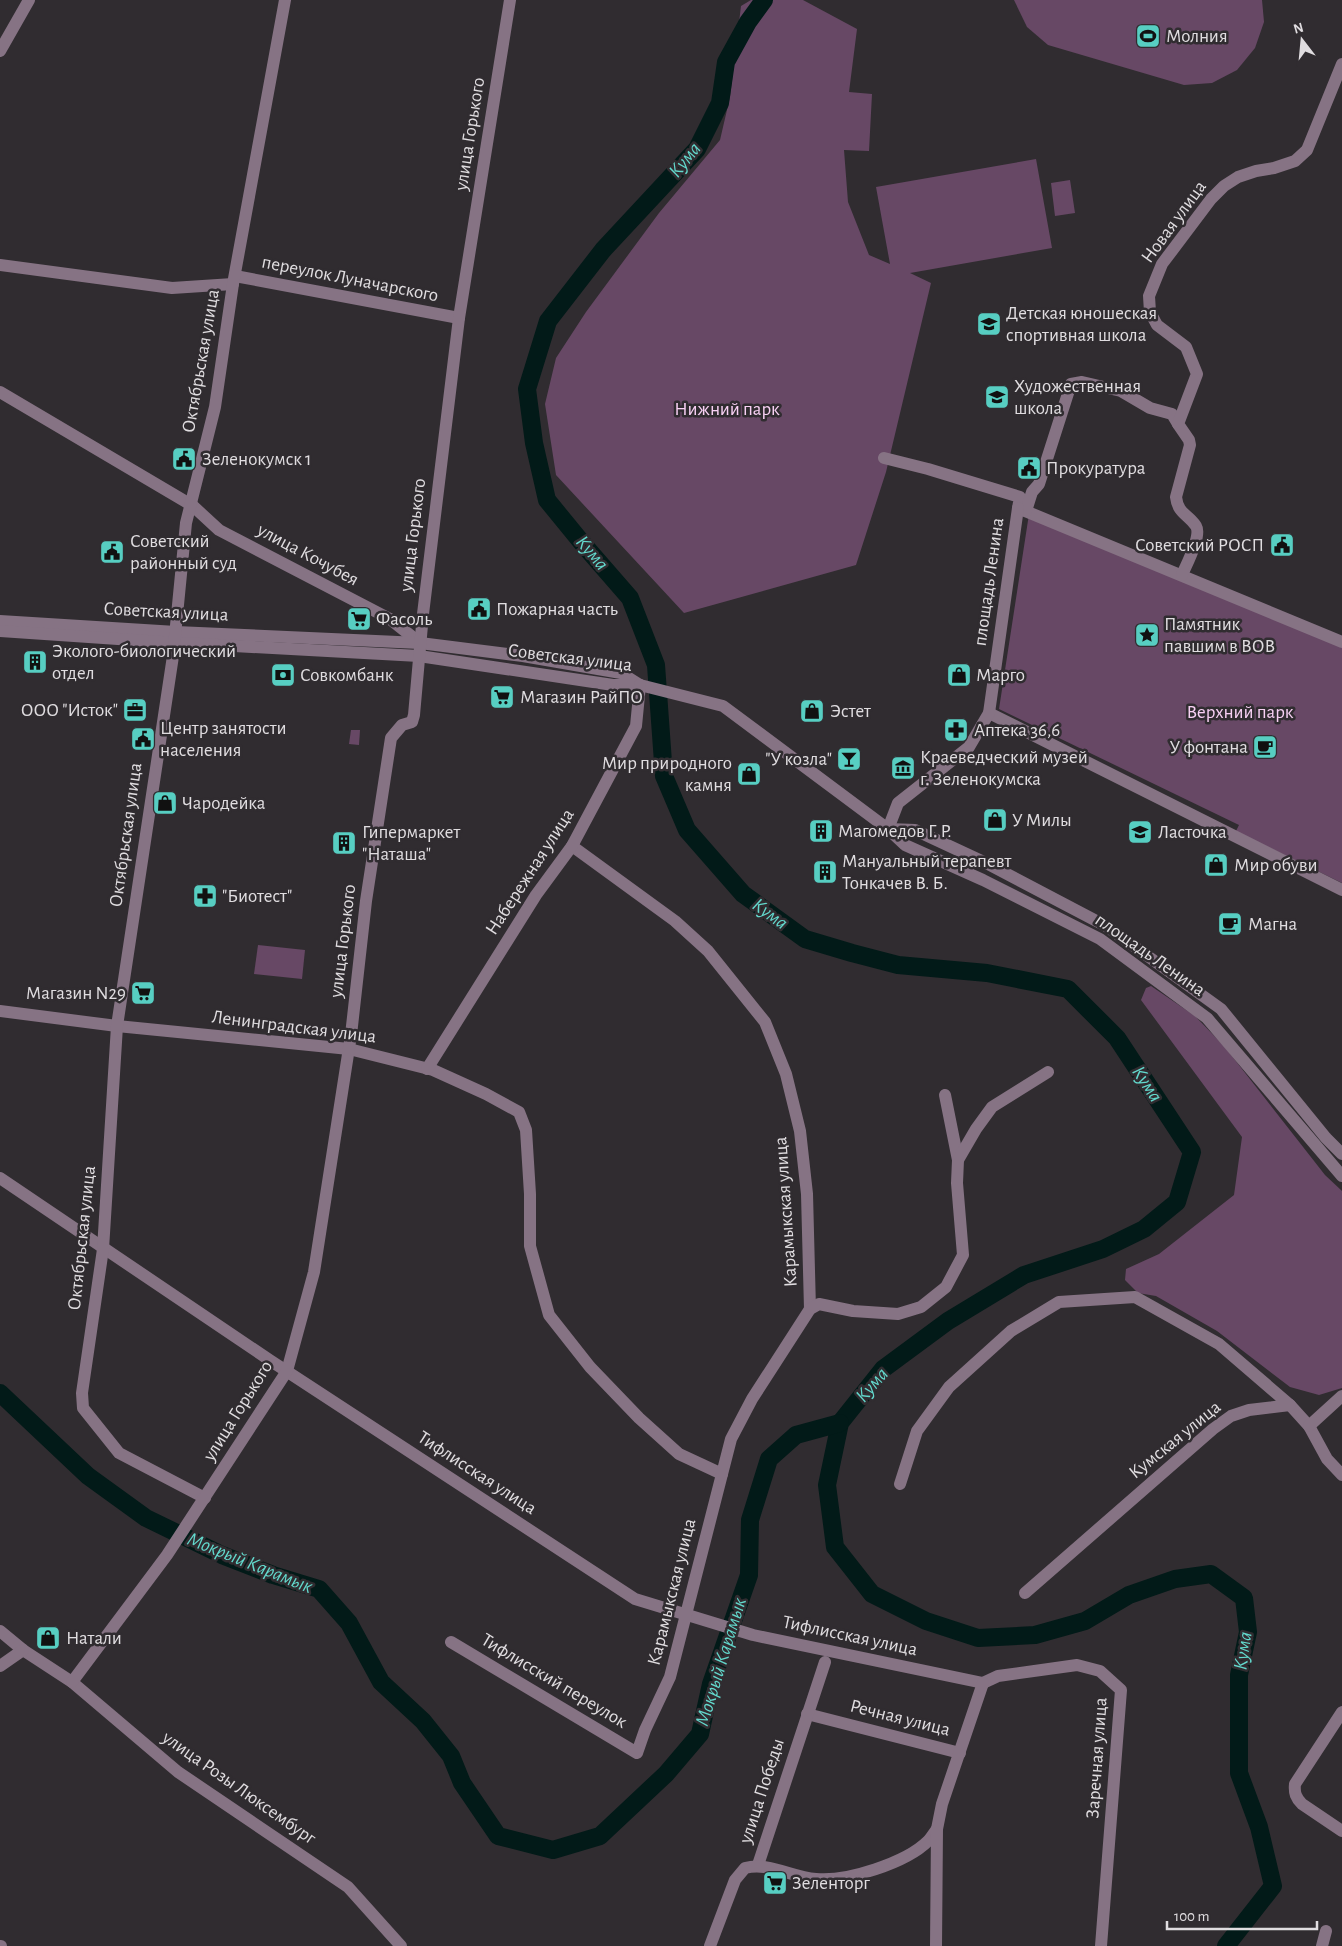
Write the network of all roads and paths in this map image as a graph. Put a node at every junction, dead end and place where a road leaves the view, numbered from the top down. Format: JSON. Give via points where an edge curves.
{"nodes":[{"id":1,"x":29,"y":0,"type":"edge"},
{"id":2,"x":285,"y":0,"type":"edge"},
{"id":3,"x":510,"y":0,"type":"edge"},
{"id":4,"x":0,"y":50,"type":"edge"},
{"id":5,"x":1342,"y":64,"type":"edge"},
{"id":6,"x":0,"y":265,"type":"edge"},
{"id":7,"x":234,"y":280,"type":"junction"},
{"id":8,"x":459,"y":318,"type":"junction"},
{"id":9,"x":0,"y":392,"type":"edge"},
{"id":10,"x":1178,"y":424,"type":"junction"},
{"id":11,"x":884,"y":458,"type":"dead end"},
{"id":12,"x":190,"y":504,"type":"junction"},
{"id":13,"x":1022,"y":509,"type":"junction"},
{"id":14,"x":1182,"y":575,"type":"junction"},
{"id":15,"x":0,"y":621,"type":"edge"},
{"id":16,"x":0,"y":631,"type":"edge"},
{"id":17,"x":175,"y":638,"type":"junction"},
{"id":18,"x":1342,"y":642,"type":"edge"},
{"id":19,"x":420,"y":643,"type":"junction"},
{"id":20,"x":419,"y":656,"type":"junction"},
{"id":21,"x":640,"y":685,"type":"junction"},
{"id":22,"x":989,"y":713,"type":"junction"},
{"id":23,"x":888,"y":829,"type":"junction"},
{"id":24,"x":572,"y":846,"type":"junction"},
{"id":25,"x":1342,"y":890,"type":"edge"},
{"id":26,"x":0,"y":1011,"type":"edge"},
{"id":27,"x":117,"y":1026,"type":"junction"},
{"id":28,"x":349,"y":1049,"type":"junction"},
{"id":29,"x":427,"y":1069,"type":"junction"},
{"id":30,"x":1048,"y":1072,"type":"dead end"},
{"id":31,"x":945,"y":1095,"type":"dead end"},
{"id":32,"x":1342,"y":1154,"type":"edge"},
{"id":33,"x":958,"y":1160,"type":"junction"},
{"id":34,"x":1342,"y":1176,"type":"edge"},
{"id":35,"x":0,"y":1178,"type":"edge"},
{"id":36,"x":103,"y":1249,"type":"junction"},
{"id":37,"x":810,"y":1309,"type":"junction"},
{"id":38,"x":287,"y":1371,"type":"junction"},
{"id":39,"x":1342,"y":1396,"type":"edge"},
{"id":40,"x":1290,"y":1405,"type":"junction"},
{"id":41,"x":1309,"y":1426,"type":"junction"},
{"id":42,"x":722,"y":1474,"type":"junction"},
{"id":43,"x":1342,"y":1475,"type":"edge"},
{"id":44,"x":900,"y":1484,"type":"dead end"},
{"id":45,"x":205,"y":1498,"type":"junction"},
{"id":46,"x":1025,"y":1594,"type":"dead end"},
{"id":47,"x":685,"y":1615,"type":"junction"},
{"id":48,"x":0,"y":1632,"type":"edge"},
{"id":49,"x":451,"y":1642,"type":"dead end"},
{"id":50,"x":23,"y":1650,"type":"junction"},
{"id":51,"x":824,"y":1662,"type":"dead end"},
{"id":52,"x":0,"y":1666,"type":"edge"},
{"id":53,"x":72,"y":1682,"type":"junction"},
{"id":54,"x":983,"y":1683,"type":"junction"},
{"id":55,"x":1342,"y":1712,"type":"edge"},
{"id":56,"x":807,"y":1714,"type":"junction"},
{"id":57,"x":637,"y":1753,"type":"joint"},
{"id":58,"x":960,"y":1753,"type":"junction"},
{"id":59,"x":937,"y":1829,"type":"junction"},
{"id":60,"x":1342,"y":1831,"type":"edge"},
{"id":61,"x":758,"y":1865,"type":"junction"},
{"id":62,"x":1326,"y":1931,"type":"dead end"},
{"id":63,"x":401,"y":1946,"type":"edge"},
{"id":64,"x":710,"y":1946,"type":"edge"},
{"id":65,"x":936,"y":1946,"type":"edge"},
{"id":66,"x":1101,"y":1946,"type":"edge"},
{"id":67,"x":1322,"y":1946,"type":"edge"}],
"edges":[{"from":1,"to":4,"type":"street"},
{"from":2,"to":7,"type":"street","name":"Октябрьская улица"},
{"from":3,"to":8,"type":"street","name":"улица Горького"},
{"from":5,"to":10,"type":"street","name":"Новая улица","via":[[1307,150],[1295,161],[1238,177],[1224,186],[1162,264],[1149,296],[1150,312],[1157,325],[1186,346],[1198,374]]},
{"from":6,"to":7,"type":"street","name":"переулок Луначарского","via":[[172,288]]},
{"from":7,"to":8,"type":"street","name":"переулок Луначарского"},
{"from":7,"to":12,"type":"street","name":"Октябрьская улица","via":[[215,407]]},
{"from":8,"to":19,"type":"street","name":"улица Горького"},
{"from":9,"to":12,"type":"street","name":"улица Кочубея"},
{"from":10,"to":13,"type":"street","via":[[1172,414],[1150,408],[1121,391],[1082,382],[1071,384],[1038,484]]},
{"from":10,"to":14,"type":"street","via":[[1190,445],[1177,503],[1197,532]]},
{"from":11,"to":13,"type":"street","name":"площадь Ленина","via":[[1020,497]]},
{"from":12,"to":17,"type":"street","name":"Октябрьская улица"},
{"from":12,"to":19,"type":"street","name":"улица Кочубея","via":[[219,530],[390,619]]},
{"from":13,"to":14,"type":"street","name":"площадь Ленина"},
{"from":13,"to":22,"type":"street","name":"площадь Ленина"},
{"from":14,"to":18,"type":"street","name":"площадь Ленина"},
{"from":15,"to":17,"type":"street","name":"Советская улица"},
{"from":16,"to":17,"type":"street","name":"Советская улица"},
{"from":17,"to":19,"type":"street","name":"Советская улица"},
{"from":17,"to":20,"type":"street","name":"Советская улица"},
{"from":17,"to":27,"type":"street","name":"Октябрьская улица"},
{"from":19,"to":20,"type":"street","name":"улица Горького"},
{"from":19,"to":21,"type":"street","name":"Советская улица","via":[[621,673]]},
{"from":20,"to":21,"type":"street","name":"Советская улица","via":[[613,685]]},
{"from":20,"to":28,"type":"street","name":"улица Горького","via":[[412,722],[402,726],[391,738],[366,901]]},
{"from":21,"to":23,"type":"street","name":"площадь Ленина","via":[[723,706]]},
{"from":21,"to":24,"type":"street","name":"Набережная улица","via":[[636,726]]},
{"from":22,"to":23,"type":"street","name":"площадь Ленина","via":[[969,747],[898,802]]},
{"from":22,"to":25,"type":"street"},
{"from":23,"to":32,"type":"street","name":"площадь Ленина","via":[[915,830],[1106,926],[1221,1009]]},
{"from":23,"to":34,"type":"street","name":"площадь Ленина","via":[[905,845],[1100,938],[1207,1018]]},
{"from":24,"to":29,"type":"street","name":"Набережная улица","via":[[536,895]]},
{"from":24,"to":37,"type":"street","name":"Карамыкская улица","via":[[675,921],[708,951],[765,1022],[786,1074],[800,1130],[807,1194]]},
{"from":26,"to":27,"type":"street","name":"Ленинградская улица"},
{"from":27,"to":28,"type":"street","name":"Ленинградская улица"},
{"from":27,"to":36,"type":"street","name":"Октябрьская улица"},
{"from":28,"to":29,"type":"street","name":"Ленинградская улица"},
{"from":28,"to":38,"type":"street","name":"улица Горького","via":[[314,1272]]},
{"from":29,"to":42,"type":"street","name":"Ленинградская улица","via":[[519,1112],[526,1130],[530,1246],[549,1315],[590,1368],[639,1418],[679,1454]]},
{"from":30,"to":33,"type":"street","name":"Карамыкская улица","via":[[992,1107]]},
{"from":31,"to":33,"type":"street","name":"Карамыкская улица"},
{"from":33,"to":37,"type":"street","name":"Карамыкская улица","via":[[963,1254],[946,1288],[921,1308],[898,1314],[853,1311],[819,1304]]},
{"from":35,"to":36,"type":"street","name":"Тифлисская улица"},
{"from":36,"to":38,"type":"street","name":"Тифлисская улица"},
{"from":36,"to":45,"type":"street","name":"Октябрьская улица","via":[[82,1393],[83,1408],[119,1453]]},
{"from":37,"to":42,"type":"street","name":"Карамыкская улица","via":[[735,1431]]},
{"from":38,"to":45,"type":"street","name":"улица Горького"},
{"from":38,"to":47,"type":"street","name":"Тифлисская улица","via":[[635,1600]]},
{"from":39,"to":41,"type":"street"},
{"from":40,"to":41,"type":"street"},
{"from":40,"to":44,"type":"street","via":[[1219,1344],[1135,1297],[1059,1302],[1011,1331],[949,1387],[917,1431]]},
{"from":40,"to":46,"type":"street","name":"Кумская улица","via":[[1249,1410],[1231,1416],[1213,1428]]},
{"from":41,"to":43,"type":"street"},
{"from":42,"to":47,"type":"street","name":"Карамыкская улица"},
{"from":45,"to":53,"type":"street","name":"улица Горького","via":[[167,1556]]},
{"from":47,"to":54,"type":"street","name":"Тифлисская улица","via":[[753,1635]]},
{"from":47,"to":57,"type":"street","name":"Карамыкская улица","via":[[670,1677]]},
{"from":48,"to":50,"type":"street","name":"улица Розы Люксембург"},
{"from":49,"to":57,"type":"street","name":"Тифлисский переулок"},
{"from":50,"to":52,"type":"street"},
{"from":50,"to":53,"type":"street","name":"улица Розы Люксембург"},
{"from":51,"to":56,"type":"street","name":"улица Победы"},
{"from":53,"to":63,"type":"street","name":"улица Розы Люксембург","via":[[178,1772],[348,1886]]},
{"from":54,"to":58,"type":"street","name":"Речная улица"},
{"from":54,"to":66,"type":"street","name":"Заречная улица","via":[[998,1676],[1078,1665],[1100,1671],[1121,1690]]},
{"from":55,"to":60,"type":"street","via":[[1295,1784],[1294,1791],[1302,1804]]},
{"from":56,"to":58,"type":"street","name":"Речная улица"},
{"from":56,"to":61,"type":"street","name":"улица Победы"},
{"from":58,"to":59,"type":"street","name":"Речная улица"},
{"from":59,"to":61,"type":"street","via":[[927,1842],[908,1855],[835,1879],[815,1879]]},
{"from":59,"to":65,"type":"street","name":"Речная улица"},
{"from":61,"to":64,"type":"street","name":"улица Победы","via":[[744,1868],[735,1880]]},
{"from":62,"to":67,"type":"street"}]}
